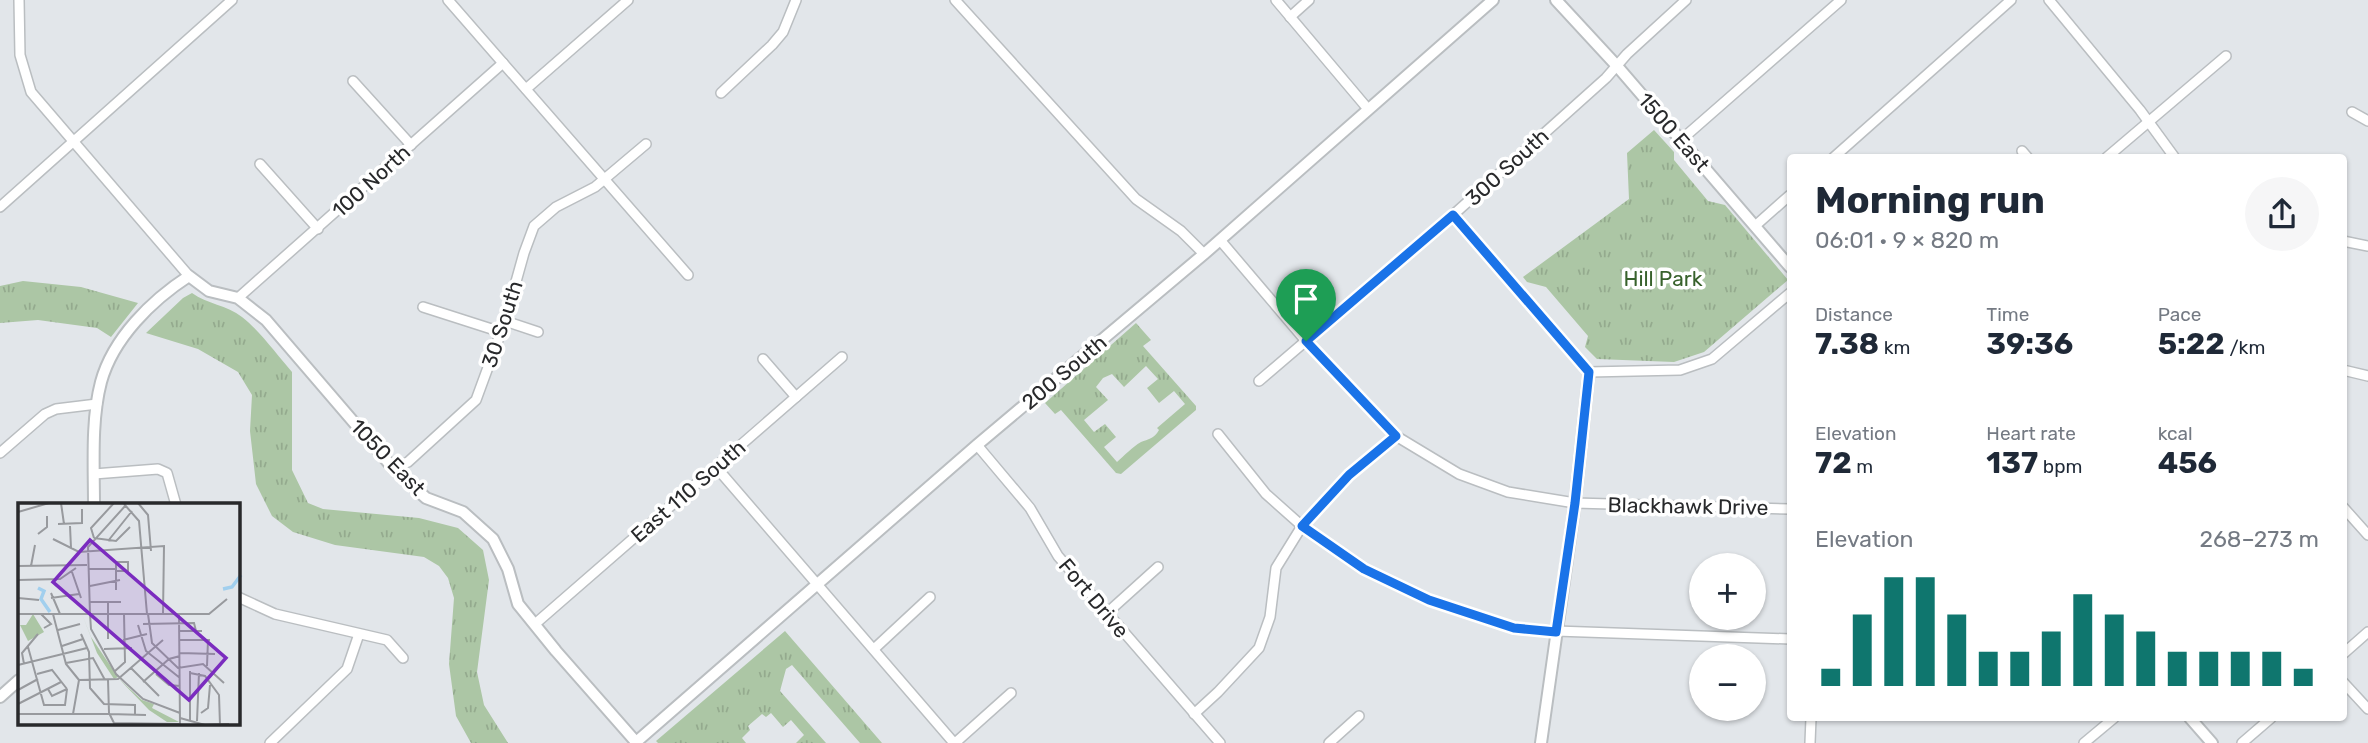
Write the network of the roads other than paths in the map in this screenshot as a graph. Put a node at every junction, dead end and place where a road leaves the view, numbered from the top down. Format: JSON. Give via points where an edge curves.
{"nodes":[{"id":1,"x":19,"y":0,"type":"edge"},
{"id":2,"x":232,"y":0,"type":"edge"},
{"id":3,"x":448,"y":0,"type":"edge"},
{"id":4,"x":628,"y":0,"type":"edge"},
{"id":5,"x":796,"y":0,"type":"edge"},
{"id":6,"x":956,"y":0,"type":"edge"},
{"id":7,"x":1276,"y":0,"type":"edge"},
{"id":8,"x":1309,"y":0,"type":"edge"},
{"id":9,"x":1493,"y":0,"type":"edge"},
{"id":10,"x":1556,"y":0,"type":"edge"},
{"id":11,"x":1686,"y":0,"type":"edge"},
{"id":12,"x":1841,"y":0,"type":"edge"},
{"id":13,"x":2011,"y":0,"type":"edge"},
{"id":14,"x":2049,"y":0,"type":"edge"},
{"id":15,"x":1290,"y":17,"type":"junction"},
{"id":16,"x":2226,"y":56,"type":"dead end"},
{"id":17,"x":503,"y":63,"type":"junction"},
{"id":18,"x":1617,"y":66,"type":"junction"},
{"id":19,"x":353,"y":81,"type":"dead end"},
{"id":20,"x":526,"y":89,"type":"junction"},
{"id":21,"x":720,"y":93,"type":"dead end"},
{"id":22,"x":1368,"y":109,"type":"junction"},
{"id":23,"x":2352,"y":112,"type":"dead end"},
{"id":24,"x":2149,"y":121,"type":"junction"},
{"id":25,"x":2368,"y":121,"type":"edge"},
{"id":26,"x":1681,"y":140,"type":"junction"},
{"id":27,"x":72,"y":141,"type":"junction"},
{"id":28,"x":646,"y":144,"type":"dead end"},
{"id":29,"x":411,"y":145,"type":"junction"},
{"id":30,"x":1838,"y":154,"type":"edge"},
{"id":31,"x":2111,"y":154,"type":"edge"},
{"id":32,"x":2172,"y":154,"type":"edge"},
{"id":33,"x":260,"y":164,"type":"dead end"},
{"id":34,"x":604,"y":179,"type":"junction"},
{"id":35,"x":1787,"y":198,"type":"edge"},
{"id":36,"x":0,"y":206,"type":"edge"},
{"id":37,"x":1453,"y":215,"type":"junction"},
{"id":38,"x":1755,"y":226,"type":"junction"},
{"id":39,"x":318,"y":229,"type":"junction"},
{"id":40,"x":1220,"y":240,"type":"junction"},
{"id":41,"x":2347,"y":242,"type":"edge"},
{"id":42,"x":2368,"y":246,"type":"edge"},
{"id":43,"x":1204,"y":254,"type":"junction"},
{"id":44,"x":1787,"y":263,"type":"edge"},
{"id":45,"x":688,"y":275,"type":"dead end"},
{"id":46,"x":189,"y":276,"type":"junction"},
{"id":47,"x":1787,"y":296,"type":"edge"},
{"id":48,"x":238,"y":298,"type":"junction"},
{"id":49,"x":423,"y":307,"type":"dead end"},
{"id":50,"x":505,"y":321,"type":"junction"},
{"id":51,"x":501,"y":332,"type":"junction"},
{"id":52,"x":538,"y":332,"type":"dead end"},
{"id":53,"x":1306,"y":341,"type":"junction"},
{"id":54,"x":842,"y":357,"type":"dead end"},
{"id":55,"x":763,"y":359,"type":"dead end"},
{"id":56,"x":2347,"y":371,"type":"edge"},
{"id":57,"x":1589,"y":372,"type":"junction"},
{"id":58,"x":2368,"y":376,"type":"edge"},
{"id":59,"x":1259,"y":381,"type":"dead end"},
{"id":60,"x":796,"y":397,"type":"junction"},
{"id":61,"x":97,"y":404,"type":"junction"},
{"id":62,"x":1218,"y":434,"type":"dead end"},
{"id":63,"x":1396,"y":436,"type":"junction"},
{"id":64,"x":978,"y":445,"type":"junction"},
{"id":65,"x":0,"y":453,"type":"edge"},
{"id":66,"x":716,"y":467,"type":"junction"},
{"id":67,"x":393,"y":468,"type":"junction"},
{"id":68,"x":94,"y":474,"type":"junction"},
{"id":69,"x":94,"y":503,"type":"edge"},
{"id":70,"x":175,"y":503,"type":"edge"},
{"id":71,"x":1575,"y":503,"type":"junction"},
{"id":72,"x":1787,"y":509,"type":"edge"},
{"id":73,"x":2347,"y":512,"type":"edge"},
{"id":74,"x":1302,"y":526,"type":"junction"},
{"id":75,"x":2368,"y":536,"type":"edge"},
{"id":76,"x":1158,"y":567,"type":"dead end"},
{"id":77,"x":818,"y":585,"type":"junction"},
{"id":78,"x":930,"y":597,"type":"dead end"},
{"id":79,"x":240,"y":598,"type":"edge"},
{"id":80,"x":1107,"y":613,"type":"junction"},
{"id":81,"x":535,"y":624,"type":"junction"},
{"id":82,"x":1556,"y":632,"type":"junction"},
{"id":83,"x":2368,"y":632,"type":"edge"},
{"id":84,"x":359,"y":634,"type":"junction"},
{"id":85,"x":1787,"y":639,"type":"edge"},
{"id":86,"x":874,"y":649,"type":"junction"},
{"id":87,"x":2347,"y":650,"type":"edge"},
{"id":88,"x":402,"y":658,"type":"dead end"},
{"id":89,"x":18,"y":681,"type":"edge"},
{"id":90,"x":2347,"y":686,"type":"edge"},
{"id":91,"x":1011,"y":693,"type":"dead end"},
{"id":92,"x":0,"y":697,"type":"edge"},
{"id":93,"x":2368,"y":709,"type":"edge"},
{"id":94,"x":1194,"y":714,"type":"junction"},
{"id":95,"x":1360,"y":716,"type":"dead end"},
{"id":96,"x":1811,"y":721,"type":"edge"},
{"id":97,"x":2110,"y":721,"type":"edge"},
{"id":98,"x":2193,"y":721,"type":"edge"},
{"id":99,"x":2268,"y":721,"type":"edge"},
{"id":100,"x":640,"y":741,"type":"edge"},
{"id":101,"x":270,"y":743,"type":"edge"},
{"id":102,"x":955,"y":743,"type":"edge"},
{"id":103,"x":1220,"y":743,"type":"edge"},
{"id":104,"x":1329,"y":743,"type":"edge"},
{"id":105,"x":1541,"y":743,"type":"edge"},
{"id":106,"x":1810,"y":743,"type":"edge"},
{"id":107,"x":2084,"y":743,"type":"edge"},
{"id":108,"x":2212,"y":743,"type":"edge"},
{"id":109,"x":2242,"y":743,"type":"edge"}],
"edges":[{"from":1,"to":27,"type":"street","via":[[20,55],[31,92]]},
{"from":2,"to":27,"type":"street"},
{"from":3,"to":17,"type":"street"},
{"from":4,"to":20,"type":"street"},
{"from":5,"to":21,"type":"street","via":[[783,32]]},
{"from":6,"to":43,"type":"street","via":[[1136,199]]},
{"from":7,"to":15,"type":"street"},
{"from":8,"to":15,"type":"street"},
{"from":9,"to":22,"type":"street","name":"200 South"},
{"from":10,"to":18,"type":"street","name":"1500 East"},
{"from":11,"to":18,"type":"street","name":"300 South"},
{"from":12,"to":26,"type":"street"},
{"from":13,"to":30,"type":"street"},
{"from":14,"to":24,"type":"street"},
{"from":15,"to":22,"type":"street"},
{"from":16,"to":24,"type":"street"},
{"from":17,"to":20,"type":"street"},
{"from":17,"to":29,"type":"street","name":"100 North"},
{"from":18,"to":26,"type":"street","name":"1500 East"},
{"from":18,"to":37,"type":"street","name":"300 South"},
{"from":19,"to":29,"type":"street"},
{"from":20,"to":34,"type":"street"},
{"from":22,"to":40,"type":"street","name":"200 South"},
{"from":23,"to":25,"type":"street"},
{"from":24,"to":31,"type":"street"},
{"from":24,"to":32,"type":"street"},
{"from":26,"to":38,"type":"street","name":"1500 East"},
{"from":27,"to":36,"type":"street"},
{"from":27,"to":46,"type":"street"},
{"from":28,"to":34,"type":"street","name":"30 South"},
{"from":29,"to":39,"type":"street","name":"100 North"},
{"from":33,"to":39,"type":"street"},
{"from":34,"to":45,"type":"street"},
{"from":34,"to":50,"type":"street","name":"30 South","via":[[556,207],[534,226]]},
{"from":35,"to":38,"type":"street"},
{"from":37,"to":53,"type":"street","name":"300 South"},
{"from":37,"to":57,"type":"street"},
{"from":38,"to":44,"type":"street","name":"1500 East"},
{"from":39,"to":48,"type":"street","name":"100 North"},
{"from":40,"to":43,"type":"street","name":"200 South"},
{"from":40,"to":53,"type":"street","name":"Blackhawk Drive"},
{"from":41,"to":42,"type":"street"},
{"from":43,"to":64,"type":"street","name":"200 South"},
{"from":46,"to":48,"type":"street","via":[[209,291]]},
{"from":46,"to":61,"type":"street","via":[[143,314],[121,341],[107,367]]},
{"from":47,"to":57,"type":"street","via":[[1712,359],[1679,370]]},
{"from":48,"to":67,"type":"street","name":"1050 East","via":[[266,320]]},
{"from":49,"to":51,"type":"street"},
{"from":50,"to":51,"type":"street","name":"30 South"},
{"from":50,"to":52,"type":"street"},
{"from":51,"to":67,"type":"street","name":"30 South","via":[[476,400],[408,462]]},
{"from":53,"to":59,"type":"street","name":"300 South"},
{"from":53,"to":63,"type":"street","name":"Blackhawk Drive"},
{"from":54,"to":60,"type":"street","name":"East 110 South"},
{"from":55,"to":60,"type":"street"},
{"from":56,"to":58,"type":"street"},
{"from":57,"to":71,"type":"street"},
{"from":60,"to":66,"type":"street","name":"East 110 South"},
{"from":61,"to":65,"type":"street","via":[[45,414]]},
{"from":61,"to":68,"type":"street"},
{"from":62,"to":74,"type":"street","via":[[1266,494]]},
{"from":63,"to":71,"type":"street","name":"Blackhawk Drive","via":[[1483,483]]},
{"from":63,"to":74,"type":"street","via":[[1349,475]]},
{"from":64,"to":77,"type":"street","name":"200 South"},
{"from":64,"to":80,"type":"street","name":"Fort Drive","via":[[1030,508],[1058,556]]},
{"from":66,"to":77,"type":"street"},
{"from":66,"to":81,"type":"street","name":"East 110 South"},
{"from":67,"to":81,"type":"street","name":"1050 East","via":[[426,498],[463,512],[493,539],[518,604]]},
{"from":68,"to":69,"type":"street"},
{"from":68,"to":70,"type":"street","via":[[158,469],[167,473]]},
{"from":71,"to":72,"type":"street","name":"Blackhawk Drive"},
{"from":71,"to":82,"type":"street"},
{"from":73,"to":75,"type":"street"},
{"from":74,"to":82,"type":"street","via":[[1364,569],[1429,600],[1514,628]]},
{"from":74,"to":94,"type":"street","via":[[1276,568],[1270,617],[1259,648]]},
{"from":76,"to":80,"type":"street"},
{"from":77,"to":86,"type":"street"},
{"from":77,"to":100,"type":"street","name":"200 South"},
{"from":78,"to":86,"type":"street"},
{"from":79,"to":84,"type":"street","via":[[275,614]]},
{"from":80,"to":94,"type":"street","name":"Fort Drive"},
{"from":81,"to":100,"type":"street","name":"1050 East"},
{"from":82,"to":85,"type":"street"},
{"from":82,"to":105,"type":"street"},
{"from":83,"to":87,"type":"street"},
{"from":84,"to":88,"type":"street","via":[[387,640]]},
{"from":84,"to":101,"type":"street","via":[[347,669]]},
{"from":86,"to":102,"type":"street"},
{"from":89,"to":92,"type":"street"},
{"from":90,"to":93,"type":"street"},
{"from":91,"to":102,"type":"street"},
{"from":94,"to":103,"type":"street","name":"Fort Drive"},
{"from":95,"to":104,"type":"street"},
{"from":96,"to":106,"type":"street"},
{"from":97,"to":107,"type":"street"},
{"from":98,"to":108,"type":"street"},
{"from":99,"to":109,"type":"street"}]}
